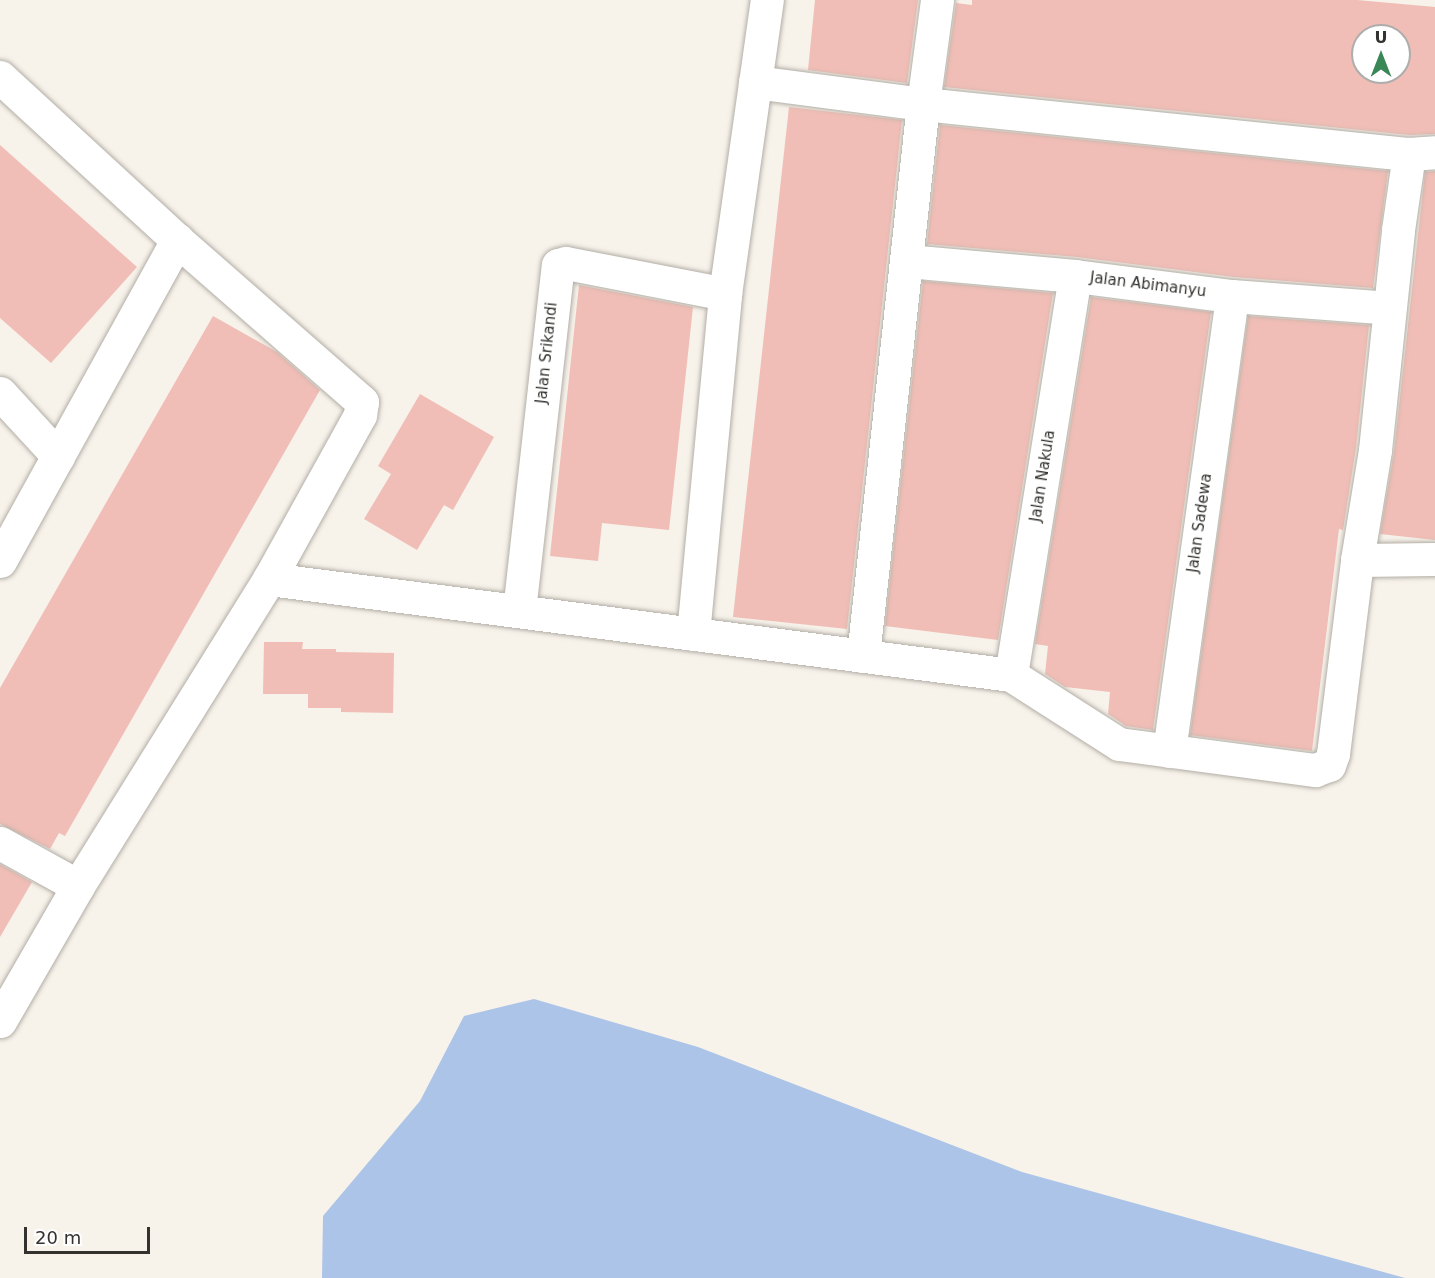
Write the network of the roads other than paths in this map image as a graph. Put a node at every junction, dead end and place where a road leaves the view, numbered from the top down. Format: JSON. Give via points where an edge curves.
{"nodes":[{"id":1,"x":767,"y":0,"type":"edge"},
{"id":2,"x":937,"y":0,"type":"edge"},
{"id":3,"x":0,"y":77,"type":"edge"},
{"id":4,"x":755,"y":82,"type":"junction"},
{"id":5,"x":923,"y":104,"type":"junction"},
{"id":6,"x":1422,"y":153,"type":"edge"},
{"id":7,"x":177,"y":240,"type":"junction"},
{"id":8,"x":907,"y":261,"type":"junction"},
{"id":9,"x":1076,"y":276,"type":"junction"},
{"id":10,"x":724,"y":294,"type":"junction"},
{"id":11,"x":1232,"y":296,"type":"junction"},
{"id":12,"x":1390,"y":308,"type":"junction"},
{"id":13,"x":0,"y":393,"type":"edge"},
{"id":14,"x":58,"y":456,"type":"junction"},
{"id":15,"x":1435,"y":559,"type":"edge"},
{"id":16,"x":1357,"y":560,"type":"junction"},
{"id":17,"x":0,"y":561,"type":"edge"},
{"id":18,"x":269,"y":579,"type":"junction"},
{"id":19,"x":519,"y":611,"type":"junction"},
{"id":20,"x":693,"y":634,"type":"junction"},
{"id":21,"x":863,"y":656,"type":"junction"},
{"id":22,"x":1011,"y":675,"type":"junction"},
{"id":23,"x":1169,"y":751,"type":"junction"},
{"id":24,"x":0,"y":843,"type":"edge"},
{"id":25,"x":78,"y":886,"type":"junction"},
{"id":26,"x":0,"y":1021,"type":"edge"}],
"edges":[{"from":1,"to":4,"type":"street"},
{"from":2,"to":5,"type":"street"},
{"from":3,"to":7,"type":"street"},
{"from":4,"to":5,"type":"street"},
{"from":4,"to":10,"type":"street"},
{"from":5,"to":6,"type":"street"},
{"from":5,"to":8,"type":"street"},
{"from":6,"to":12,"type":"street"},
{"from":7,"to":14,"type":"street"},
{"from":7,"to":18,"type":"street","via":[[362,402],[360,415]]},
{"from":8,"to":9,"type":"street","name":"Jalan Abimanyu"},
{"from":8,"to":21,"type":"street"},
{"from":9,"to":11,"type":"street","name":"Jalan Abimanyu"},
{"from":9,"to":22,"type":"street","name":"Jalan Nakula"},
{"from":10,"to":19,"type":"street","name":"Jalan Srikandi","via":[[566,263],[558,265]]},
{"from":10,"to":20,"type":"street"},
{"from":11,"to":12,"type":"street","name":"Jalan Abimanyu"},
{"from":11,"to":23,"type":"street","name":"Jalan Sadewa"},
{"from":12,"to":16,"type":"street","via":[[1375,450]]},
{"from":13,"to":14,"type":"street"},
{"from":14,"to":17,"type":"street"},
{"from":15,"to":16,"type":"street"},
{"from":16,"to":23,"type":"street","via":[[1329,765],[1315,770]]},
{"from":18,"to":19,"type":"street"},
{"from":18,"to":25,"type":"street"},
{"from":19,"to":20,"type":"street"},
{"from":20,"to":21,"type":"street"},
{"from":21,"to":22,"type":"street"},
{"from":22,"to":23,"type":"street","via":[[1119,744]]},
{"from":24,"to":25,"type":"street"},
{"from":25,"to":26,"type":"street"}]}
